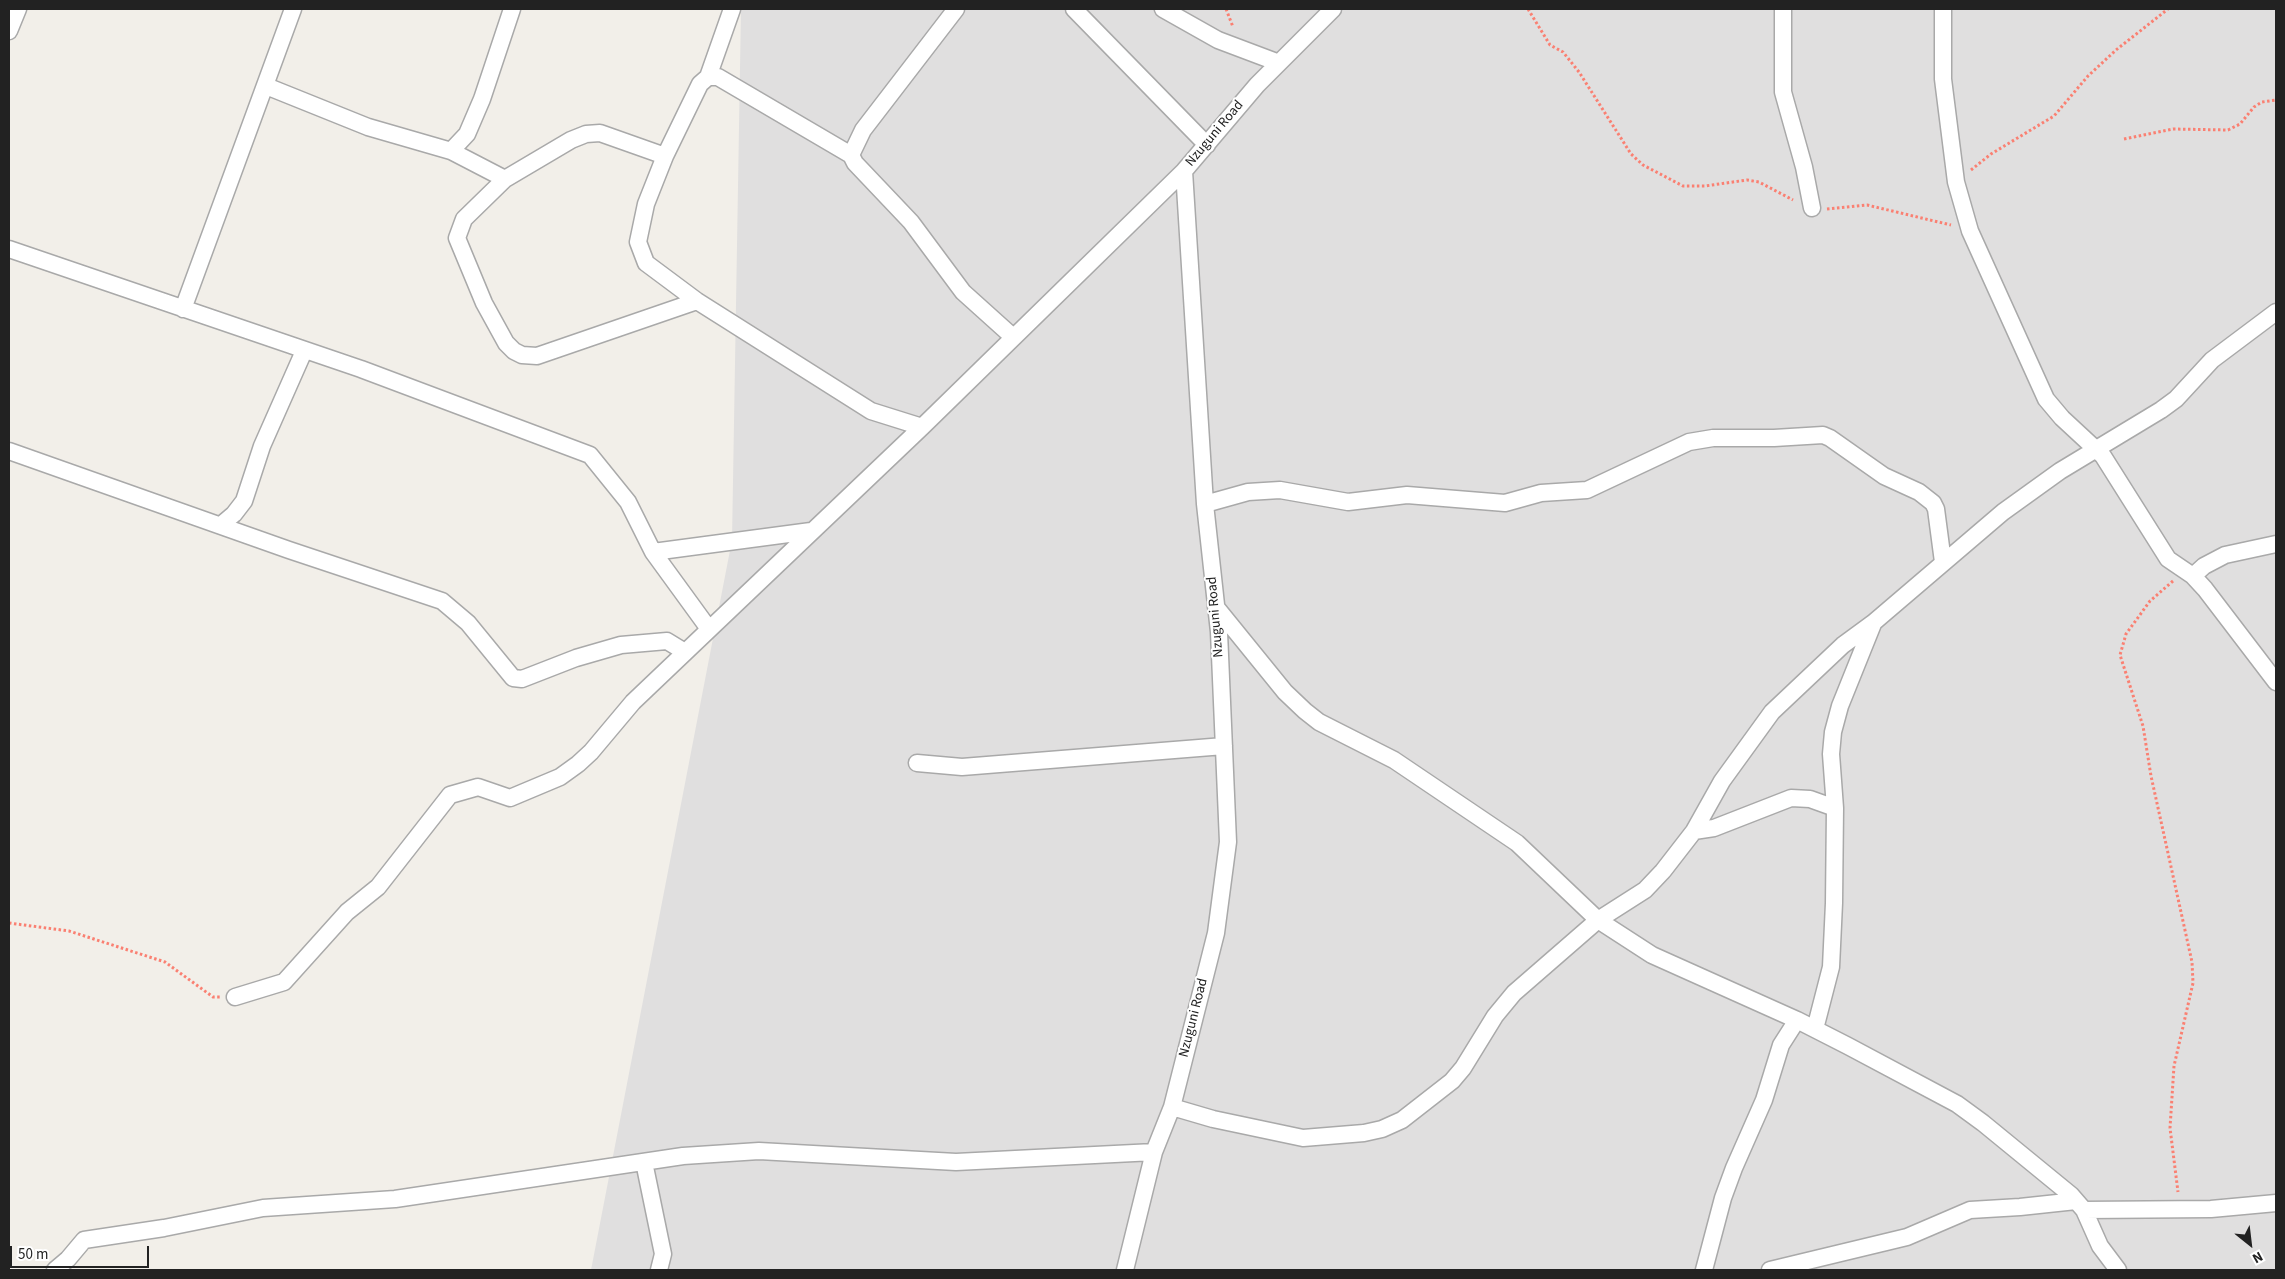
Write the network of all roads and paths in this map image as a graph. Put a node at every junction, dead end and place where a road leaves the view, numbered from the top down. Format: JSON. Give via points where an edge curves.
{"nodes":[{"id":1,"x":18,"y":9,"type":"edge"},
{"id":2,"x":293,"y":9,"type":"edge"},
{"id":3,"x":512,"y":9,"type":"edge"},
{"id":4,"x":732,"y":9,"type":"edge"},
{"id":5,"x":956,"y":9,"type":"edge"},
{"id":6,"x":1074,"y":9,"type":"edge"},
{"id":7,"x":1163,"y":9,"type":"edge"},
{"id":8,"x":1333,"y":9,"type":"edge"},
{"id":9,"x":1528,"y":9,"type":"edge"},
{"id":10,"x":1783,"y":9,"type":"edge"},
{"id":11,"x":1943,"y":9,"type":"edge"},
{"id":12,"x":2168,"y":9,"type":"edge"},
{"id":13,"x":9,"y":31,"type":"edge"},
{"id":14,"x":1279,"y":63,"type":"junction"},
{"id":15,"x":708,"y":77,"type":"junction"},
{"id":16,"x":266,"y":86,"type":"junction"},
{"id":17,"x":2276,"y":100,"type":"edge"},
{"id":18,"x":2124,"y":139,"type":"dead end"},
{"id":19,"x":1207,"y":144,"type":"junction"},
{"id":20,"x":451,"y":151,"type":"junction"},
{"id":21,"x":851,"y":154,"type":"junction"},
{"id":22,"x":665,"y":156,"type":"junction"},
{"id":23,"x":1184,"y":171,"type":"junction"},
{"id":24,"x":505,"y":179,"type":"junction"},
{"id":25,"x":1956,"y":182,"type":"junction"},
{"id":26,"x":1812,"y":208,"type":"junction"},
{"id":27,"x":1970,"y":231,"type":"junction"},
{"id":28,"x":9,"y":249,"type":"edge"},
{"id":29,"x":697,"y":302,"type":"junction"},
{"id":30,"x":184,"y":309,"type":"junction"},
{"id":31,"x":2276,"y":312,"type":"edge"},
{"id":32,"x":1013,"y":338,"type":"junction"},
{"id":33,"x":304,"y":351,"type":"junction"},
{"id":34,"x":922,"y":427,"type":"junction"},
{"id":35,"x":2094,"y":449,"type":"junction"},
{"id":36,"x":9,"y":451,"type":"edge"},
{"id":37,"x":1205,"y":504,"type":"junction"},
{"id":38,"x":221,"y":525,"type":"junction"},
{"id":39,"x":811,"y":531,"type":"junction"},
{"id":40,"x":2276,"y":544,"type":"edge"},
{"id":41,"x":653,"y":552,"type":"junction"},
{"id":42,"x":1943,"y":562,"type":"junction"},
{"id":43,"x":2189,"y":573,"type":"junction"},
{"id":44,"x":1216,"y":607,"type":"junction"},
{"id":45,"x":1873,"y":623,"type":"junction"},
{"id":46,"x":709,"y":630,"type":"junction"},
{"id":47,"x":685,"y":652,"type":"junction"},
{"id":48,"x":2276,"y":682,"type":"edge"},
{"id":49,"x":1224,"y":746,"type":"junction"},
{"id":50,"x":917,"y":763,"type":"dead end"},
{"id":51,"x":1835,"y":808,"type":"junction"},
{"id":52,"x":1694,"y":831,"type":"junction"},
{"id":53,"x":1598,"y":920,"type":"junction"},
{"id":54,"x":9,"y":923,"type":"edge"},
{"id":55,"x":235,"y":997,"type":"joint"},
{"id":56,"x":1797,"y":1020,"type":"junction"},
{"id":57,"x":1815,"y":1030,"type":"junction"},
{"id":58,"x":1172,"y":1107,"type":"junction"},
{"id":59,"x":1154,"y":1152,"type":"junction"},
{"id":60,"x":644,"y":1162,"type":"junction"},
{"id":61,"x":2276,"y":1203,"type":"edge"},
{"id":62,"x":2080,"y":1205,"type":"junction"},
{"id":63,"x":2183,"y":1210,"type":"junction"},
{"id":64,"x":1708,"y":1268,"type":"edge"},
{"id":65,"x":55,"y":1270,"type":"edge"},
{"id":66,"x":660,"y":1270,"type":"edge"},
{"id":67,"x":1126,"y":1270,"type":"edge"},
{"id":68,"x":1770,"y":1270,"type":"edge"},
{"id":69,"x":2118,"y":1270,"type":"edge"}],
"edges":[{"from":1,"to":13,"type":"street"},
{"from":2,"to":16,"type":"street"},
{"from":3,"to":20,"type":"street","via":[[467,134]]},
{"from":4,"to":15,"type":"street"},
{"from":5,"to":21,"type":"street","via":[[863,130]]},
{"from":6,"to":19,"type":"street"},
{"from":7,"to":14,"type":"street","via":[[1218,40]]},
{"from":8,"to":14,"type":"street","name":"Nzuguni Road"},
{"from":9,"to":26,"type":"path","via":[[1550,45],[1563,52],[1579,72],[1631,154],[1643,164],[1683,186],[1747,180],[1760,182]]},
{"from":10,"to":26,"type":"street","via":[[1783,92]]},
{"from":11,"to":25,"type":"street","via":[[1943,79]]},
{"from":12,"to":25,"type":"path","via":[[2088,76],[2054,116],[1991,154]]},
{"from":14,"to":19,"type":"street","name":"Nzuguni Road","via":[[1256,85]]},
{"from":15,"to":21,"type":"street","via":[[718,77]]},
{"from":15,"to":22,"type":"street","via":[[700,84]]},
{"from":16,"to":20,"type":"street","via":[[368,126]]},
{"from":16,"to":30,"type":"street"},
{"from":17,"to":18,"type":"path","via":[[2262,102],[2240,124],[2228,130],[2173,129]]},
{"from":19,"to":23,"type":"street","name":"Nzuguni Road"},
{"from":20,"to":24,"type":"street"},
{"from":21,"to":32,"type":"street","via":[[855,163],[911,222],[963,292]]},
{"from":22,"to":24,"type":"street","via":[[600,133],[586,134]]},
{"from":22,"to":29,"type":"street","via":[[646,204],[638,242],[646,263]]},
{"from":23,"to":32,"type":"street"},
{"from":23,"to":37,"type":"street","name":"Nzuguni Road"},
{"from":24,"to":29,"type":"street","via":[[464,219],[457,238],[484,303],[506,343],[514,351],[537,356]]},
{"from":25,"to":27,"type":"street"},
{"from":26,"to":27,"type":"path","via":[[1868,205]]},
{"from":27,"to":35,"type":"street","via":[[2046,399]]},
{"from":28,"to":30,"type":"street"},
{"from":29,"to":34,"type":"street","via":[[871,411]]},
{"from":30,"to":33,"type":"street"},
{"from":31,"to":35,"type":"street","via":[[2212,360],[2176,399]]},
{"from":32,"to":34,"type":"street"},
{"from":33,"to":38,"type":"street","via":[[262,446],[244,501]]},
{"from":33,"to":41,"type":"street","via":[[361,369],[590,455],[628,502]]},
{"from":34,"to":39,"type":"street"},
{"from":35,"to":42,"type":"street","via":[[2003,512]]},
{"from":35,"to":43,"type":"street","via":[[2111,466],[2168,559]]},
{"from":36,"to":38,"type":"street"},
{"from":37,"to":42,"type":"street","via":[[1248,492],[1280,490],[1348,502],[1407,495],[1505,503],[1541,493],[1587,490],[1689,442],[1713,438],[1823,435],[1884,476],[1927,497],[1936,509]]},
{"from":37,"to":44,"type":"street","name":"Nzuguni Road"},
{"from":38,"to":47,"type":"street","via":[[442,601],[468,623],[513,678],[522,679],[621,645],[667,641]]},
{"from":39,"to":41,"type":"street"},
{"from":39,"to":46,"type":"street"},
{"from":40,"to":43,"type":"street","via":[[2225,555]]},
{"from":41,"to":46,"type":"street"},
{"from":42,"to":45,"type":"street"},
{"from":43,"to":48,"type":"street"},
{"from":43,"to":63,"type":"path","via":[[2150,601],[2126,634],[2120,655],[2143,726],[2192,962],[2193,983],[2174,1066],[2170,1128]]},
{"from":44,"to":49,"type":"street","name":"Nzuguni Road"},
{"from":44,"to":53,"type":"street","via":[[1285,692],[1305,711],[1319,722],[1394,760],[1517,843]]},
{"from":45,"to":51,"type":"street","via":[[1840,706],[1834,732],[1831,754]]},
{"from":45,"to":52,"type":"street","via":[[1843,645],[1772,712],[1722,781]]},
{"from":46,"to":47,"type":"street"},
{"from":47,"to":55,"type":"street","via":[[633,702],[591,752],[560,777],[510,798],[478,787],[450,795],[378,887],[347,912],[284,982]]},
{"from":49,"to":50,"type":"street","via":[[962,767]]},
{"from":49,"to":58,"type":"street","name":"Nzuguni Road","via":[[1228,842],[1219,914]]},
{"from":51,"to":52,"type":"street","via":[[1810,799],[1792,798],[1714,828]]},
{"from":51,"to":57,"type":"street","via":[[1831,967]]},
{"from":52,"to":53,"type":"street","via":[[1645,890]]},
{"from":53,"to":56,"type":"street","via":[[1652,955]]},
{"from":53,"to":58,"type":"street","via":[[1514,993],[1452,1081],[1402,1120],[1382,1129],[1303,1138],[1213,1120]]},
{"from":54,"to":55,"type":"path","via":[[69,932],[165,962],[212,997]]},
{"from":56,"to":57,"type":"street"},
{"from":56,"to":64,"type":"street","via":[[1781,1045],[1764,1100],[1723,1198]]},
{"from":57,"to":62,"type":"street","via":[[1957,1104],[2061,1185]]},
{"from":58,"to":59,"type":"street","name":"Nzuguni Road"},
{"from":59,"to":60,"type":"street","via":[[956,1162],[759,1151]]},
{"from":59,"to":67,"type":"street","name":"Nzuguni Road"},
{"from":60,"to":65,"type":"street","via":[[395,1199],[263,1208],[84,1240]]},
{"from":60,"to":66,"type":"street","via":[[663,1254]]},
{"from":61,"to":63,"type":"street"},
{"from":62,"to":63,"type":"street"},
{"from":62,"to":68,"type":"street","via":[[1970,1210],[1907,1237]]},
{"from":62,"to":69,"type":"street","via":[[2100,1246]]}]}
